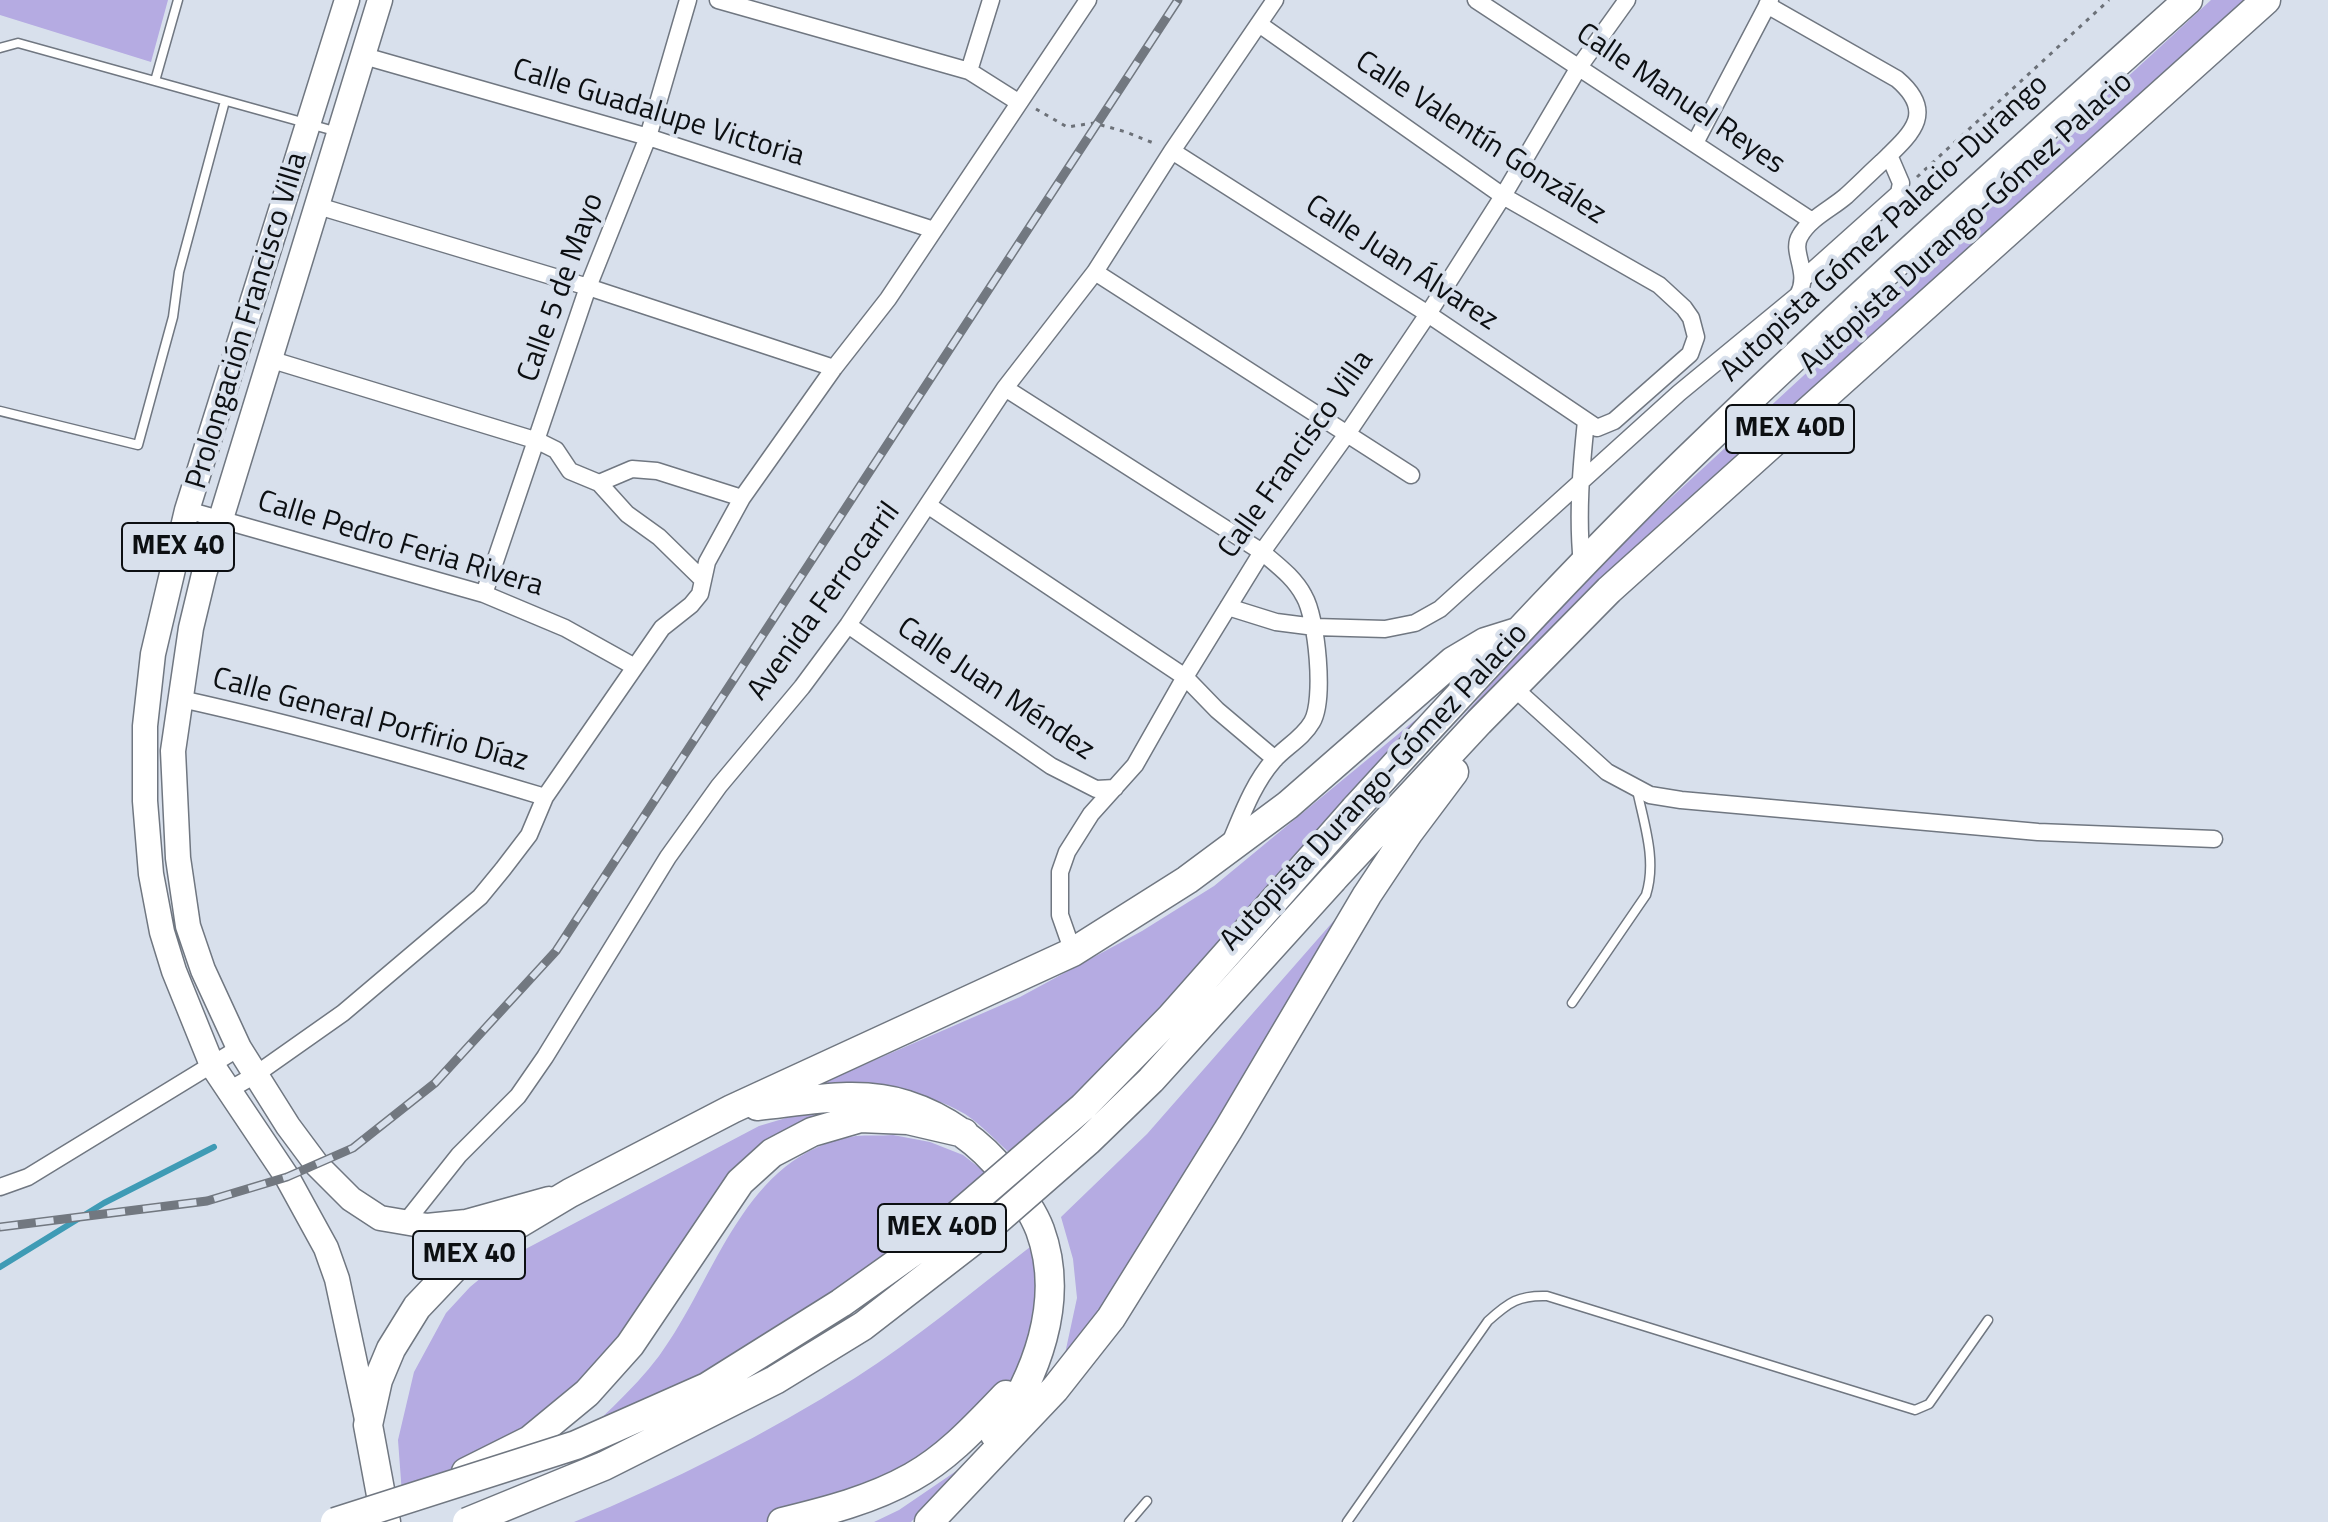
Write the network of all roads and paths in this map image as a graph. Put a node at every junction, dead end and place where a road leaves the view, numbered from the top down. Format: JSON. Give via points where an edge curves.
{"nodes":[{"id":1,"x":178,"y":0,"type":"edge"},
{"id":2,"x":347,"y":0,"type":"edge"},
{"id":3,"x":380,"y":0,"type":"edge"},
{"id":4,"x":688,"y":0,"type":"edge"},
{"id":5,"x":718,"y":0,"type":"edge"},
{"id":6,"x":991,"y":0,"type":"edge"},
{"id":7,"x":1088,"y":0,"type":"edge"},
{"id":8,"x":1275,"y":0,"type":"edge"},
{"id":9,"x":1476,"y":0,"type":"edge"},
{"id":10,"x":1627,"y":0,"type":"edge"},
{"id":11,"x":2109,"y":0,"type":"edge"},
{"id":12,"x":2188,"y":0,"type":"edge"},
{"id":13,"x":2266,"y":0,"type":"edge"},
{"id":14,"x":1769,"y":3,"type":"edge"},
{"id":15,"x":1259,"y":24,"type":"junction"},
{"id":16,"x":0,"y":48,"type":"edge"},
{"id":17,"x":364,"y":56,"type":"junction"},
{"id":18,"x":1579,"y":67,"type":"junction"},
{"id":19,"x":969,"y":71,"type":"junction"},
{"id":20,"x":155,"y":81,"type":"junction"},
{"id":21,"x":225,"y":101,"type":"junction"},
{"id":22,"x":1024,"y":103,"type":"junction"},
{"id":23,"x":310,"y":124,"type":"junction"},
{"id":24,"x":338,"y":132,"type":"junction"},
{"id":25,"x":648,"y":137,"type":"junction"},
{"id":26,"x":1695,"y":143,"type":"junction"},
{"id":27,"x":1172,"y":151,"type":"junction"},
{"id":28,"x":1889,"y":155,"type":"junction"},
{"id":29,"x":1899,"y":193,"type":"junction"},
{"id":30,"x":1503,"y":196,"type":"junction"},
{"id":31,"x":318,"y":206,"type":"junction"},
{"id":32,"x":1812,"y":221,"type":"junction"},
{"id":33,"x":934,"y":230,"type":"junction"},
{"id":34,"x":1095,"y":272,"type":"junction"},
{"id":35,"x":1804,"y":278,"type":"junction"},
{"id":36,"x":588,"y":287,"type":"junction"},
{"id":37,"x":1428,"y":314,"type":"junction"},
{"id":38,"x":1695,"y":343,"type":"junction"},
{"id":39,"x":269,"y":359,"type":"junction"},
{"id":40,"x":834,"y":368,"type":"junction"},
{"id":41,"x":1706,"y":372,"type":"junction"},
{"id":42,"x":1005,"y":388,"type":"junction"},
{"id":43,"x":0,"y":411,"type":"edge"},
{"id":44,"x":1591,"y":424,"type":"junction"},
{"id":45,"x":1347,"y":434,"type":"junction"},
{"id":46,"x":538,"y":441,"type":"junction"},
{"id":47,"x":1411,"y":475,"type":"dead end"},
{"id":48,"x":1580,"y":479,"type":"junction"},
{"id":49,"x":599,"y":483,"type":"junction"},
{"id":50,"x":742,"y":498,"type":"junction"},
{"id":51,"x":929,"y":506,"type":"junction"},
{"id":52,"x":187,"y":510,"type":"junction"},
{"id":53,"x":223,"y":519,"type":"junction"},
{"id":54,"x":1262,"y":552,"type":"junction"},
{"id":55,"x":1582,"y":564,"type":"junction"},
{"id":56,"x":703,"y":580,"type":"junction"},
{"id":57,"x":484,"y":594,"type":"junction"},
{"id":58,"x":1228,"y":607,"type":"junction"},
{"id":59,"x":848,"y":625,"type":"junction"},
{"id":60,"x":1315,"y":627,"type":"junction"},
{"id":61,"x":1517,"y":632,"type":"junction"},
{"id":62,"x":635,"y":667,"type":"junction"},
{"id":63,"x":1185,"y":677,"type":"junction"},
{"id":64,"x":1513,"y":687,"type":"junction"},
{"id":65,"x":181,"y":699,"type":"junction"},
{"id":66,"x":1479,"y":722,"type":"junction"},
{"id":67,"x":1275,"y":759,"type":"junction"},
{"id":68,"x":1115,"y":788,"type":"junction"},
{"id":69,"x":1637,"y":789,"type":"junction"},
{"id":70,"x":545,"y":797,"type":"junction"},
{"id":71,"x":2214,"y":839,"type":"dead end"},
{"id":72,"x":1226,"y":852,"type":"junction"},
{"id":73,"x":1073,"y":952,"type":"junction"},
{"id":74,"x":1572,"y":1003,"type":"dead end"},
{"id":75,"x":239,"y":1048,"type":"junction"},
{"id":76,"x":212,"y":1065,"type":"junction"},
{"id":77,"x":258,"y":1079,"type":"junction"},
{"id":78,"x":232,"y":1094,"type":"junction"},
{"id":79,"x":732,"y":1109,"type":"junction"},
{"id":80,"x":964,"y":1133,"type":"junction"},
{"id":81,"x":0,"y":1187,"type":"edge"},
{"id":82,"x":570,"y":1193,"type":"junction"},
{"id":83,"x":405,"y":1223,"type":"junction"},
{"id":84,"x":1988,"y":1320,"type":"dead end"},
{"id":85,"x":1036,"y":1364,"type":"junction"},
{"id":86,"x":368,"y":1425,"type":"junction"},
{"id":87,"x":422,"y":1494,"type":"junction"},
{"id":88,"x":1147,"y":1501,"type":"dead end"},
{"id":89,"x":936,"y":1515,"type":"edge"},
{"id":90,"x":335,"y":1522,"type":"edge"},
{"id":91,"x":386,"y":1522,"type":"edge"},
{"id":92,"x":467,"y":1522,"type":"edge"},
{"id":93,"x":782,"y":1522,"type":"edge"},
{"id":94,"x":1129,"y":1522,"type":"edge"},
{"id":95,"x":1347,"y":1522,"type":"edge"}],
"edges":[{"from":1,"to":20,"type":"lane"},
{"from":2,"to":23,"type":"main road","name":"Prolongación Francisco Villa","number":"MEX 40"},
{"from":3,"to":17,"type":"main road","name":"Prolongación Francisco Villa","number":"MEX 40"},
{"from":4,"to":25,"type":"street","name":"Calle 5 de Mayo"},
{"from":5,"to":19,"type":"street"},
{"from":6,"to":19,"type":"street"},
{"from":7,"to":22,"type":"street"},
{"from":8,"to":15,"type":"street","name":"Avenida Ferrocarril"},
{"from":9,"to":18,"type":"street","name":"Calle Manuel Reyes"},
{"from":10,"to":18,"type":"street","name":"Calle Francisco Villa"},
{"from":11,"to":29,"type":"path"},
{"from":12,"to":55,"type":"highway","name":"Autopista Gómez Palacio-Durango","number":"MEX 40D","via":[[1862,294]]},
{"from":13,"to":64,"type":"highway","name":"Autopista Durango-Gómez Palacio","number":"MEX 40D","via":[[1609,590]]},
{"from":14,"to":26,"type":"street"},
{"from":14,"to":28,"type":"street","via":[[1897,79],[1915,98],[1913,131]]},
{"from":15,"to":27,"type":"street","name":"Avenida Ferrocarril"},
{"from":15,"to":30,"type":"street","name":"Calle Valentín González"},
{"from":16,"to":20,"type":"lane","via":[[18,43]]},
{"from":17,"to":24,"type":"main road","name":"Prolongación Francisco Villa","number":"MEX 40"},
{"from":17,"to":25,"type":"street","name":"Calle Guadalupe Victoria"},
{"from":18,"to":26,"type":"street","name":"Calle Manuel Reyes"},
{"from":18,"to":30,"type":"street","name":"Calle Francisco Villa"},
{"from":19,"to":22,"type":"street"},
{"from":20,"to":21,"type":"lane"},
{"from":21,"to":23,"type":"lane"},
{"from":21,"to":43,"type":"lane","via":[[138,445]]},
{"from":22,"to":27,"type":"path","via":[[1067,127],[1094,123]]},
{"from":22,"to":33,"type":"street"},
{"from":23,"to":24,"type":"lane"},
{"from":23,"to":52,"type":"main road","name":"Prolongación Francisco Villa","number":"MEX 40"},
{"from":24,"to":31,"type":"main road","name":"Prolongación Francisco Villa","number":"MEX 40"},
{"from":25,"to":33,"type":"street","name":"Calle Guadalupe Victoria"},
{"from":25,"to":36,"type":"street","name":"Calle 5 de Mayo"},
{"from":26,"to":32,"type":"street","name":"Calle Manuel Reyes"},
{"from":27,"to":34,"type":"street","name":"Avenida Ferrocarril"},
{"from":27,"to":37,"type":"street","name":"Calle Juan Álvarez"},
{"from":28,"to":29,"type":"street","via":[[1901,183]]},
{"from":28,"to":32,"type":"street"},
{"from":29,"to":35,"type":"street"},
{"from":30,"to":37,"type":"street","name":"Calle Francisco Villa"},
{"from":30,"to":38,"type":"street","name":"Calle Valentín González","via":[[1659,285],[1691,318]]},
{"from":31,"to":36,"type":"street"},
{"from":31,"to":39,"type":"main road","name":"Prolongación Francisco Villa","number":"MEX 40"},
{"from":32,"to":35,"type":"street","via":[[1798,238]]},
{"from":33,"to":40,"type":"street"},
{"from":34,"to":42,"type":"street","name":"Avenida Ferrocarril"},
{"from":34,"to":45,"type":"street"},
{"from":35,"to":41,"type":"street","via":[[1794,299]]},
{"from":36,"to":40,"type":"street"},
{"from":36,"to":46,"type":"street","name":"Calle 5 de Mayo"},
{"from":37,"to":44,"type":"street","name":"Calle Juan Álvarez"},
{"from":37,"to":45,"type":"street","name":"Calle Francisco Villa"},
{"from":38,"to":41,"type":"street","name":"Calle Valentín González"},
{"from":38,"to":44,"type":"street","via":[[1614,421]]},
{"from":39,"to":46,"type":"street"},
{"from":39,"to":53,"type":"main road","name":"Prolongación Francisco Villa","number":"MEX 40"},
{"from":40,"to":50,"type":"street"},
{"from":41,"to":48,"type":"street"},
{"from":42,"to":51,"type":"street","name":"Avenida Ferrocarril"},
{"from":42,"to":54,"type":"street"},
{"from":44,"to":48,"type":"street"},
{"from":45,"to":47,"type":"street"},
{"from":45,"to":54,"type":"street","name":"Calle Francisco Villa"},
{"from":46,"to":49,"type":"street","via":[[556,450],[570,471]]},
{"from":46,"to":57,"type":"street","name":"Calle 5 de Mayo"},
{"from":48,"to":55,"type":"street"},
{"from":48,"to":60,"type":"street","via":[[1440,609],[1415,623],[1385,629]]},
{"from":49,"to":50,"type":"street","via":[[632,469],[657,471]]},
{"from":49,"to":56,"type":"street"},
{"from":50,"to":56,"type":"street","via":[[707,562]]},
{"from":51,"to":59,"type":"street","name":"Avenida Ferrocarril"},
{"from":51,"to":63,"type":"street"},
{"from":52,"to":53,"type":"street","name":"Calle Pedro Feria Rivera"},
{"from":52,"to":76,"type":"main road","name":"Prolongación Francisco Villa","number":"MEX 40","via":[[153,654],[145,726],[145,801],[162,932]]},
{"from":53,"to":57,"type":"street","name":"Calle Pedro Feria Rivera"},
{"from":53,"to":65,"type":"main road","name":"Prolongación Francisco Villa","number":"MEX 40","via":[[191,628]]},
{"from":54,"to":58,"type":"street","name":"Calle Francisco Villa"},
{"from":54,"to":60,"type":"street","via":[[1300,589]]},
{"from":55,"to":61,"type":"highway","name":"Autopista Gómez Palacio-Durango","number":"MEX 40D"},
{"from":56,"to":62,"type":"street","via":[[700,594],[662,628]]},
{"from":57,"to":62,"type":"street","name":"Calle Pedro Feria Rivera","via":[[565,628]]},
{"from":58,"to":60,"type":"street"},
{"from":58,"to":63,"type":"street","name":"Calle Francisco Villa"},
{"from":59,"to":68,"type":"street","name":"Calle Juan Méndez","via":[[1051,766],[1096,789]]},
{"from":59,"to":83,"type":"street","name":"Avenida Ferrocarril","via":[[668,857],[518,1096],[459,1155]]},
{"from":60,"to":67,"type":"street","via":[[1315,716]]},
{"from":61,"to":72,"type":"highway","via":[[1485,642],[1453,661]]},
{"from":61,"to":87,"type":"highway","name":"Autopista Gómez Palacio-Durango","number":"MEX 40D","bridge":true,"via":[[1171,1017],[1083,1107],[924,1244],[707,1387],[576,1445]]},
{"from":62,"to":70,"type":"street"},
{"from":63,"to":67,"type":"street"},
{"from":63,"to":68,"type":"street","name":"Calle Francisco Villa","via":[[1135,765]]},
{"from":64,"to":66,"type":"highway","name":"Autopista Durango-Gómez Palacio","number":"MEX 40D"},
{"from":64,"to":69,"type":"street","via":[[1607,772]]},
{"from":65,"to":70,"type":"street","name":"Calle General Porfirio Díaz","via":[[402,754]]},
{"from":65,"to":75,"type":"main road","name":"Prolongación Francisco Villa","number":"MEX 40","via":[[173,751],[178,858],[188,926]]},
{"from":66,"to":89,"type":"highway","via":[[1465,756],[1367,895],[1111,1318],[1055,1389]]},
{"from":66,"to":92,"type":"highway","name":"Autopista Durango-Gómez Palacio","number":"MEX 40D","bridge":true,"via":[[1151,1080],[978,1237],[863,1326],[775,1380],[617,1460]]},
{"from":67,"to":72,"type":"street"},
{"from":68,"to":73,"type":"street","name":"Calle Francisco Villa","via":[[1091,814],[1060,872],[1060,915]]},
{"from":69,"to":71,"type":"street","via":[[1681,800],[2038,832]]},
{"from":69,"to":74,"type":"lane","via":[[1651,860],[1646,895]]},
{"from":70,"to":77,"type":"street","via":[[529,835],[480,897]]},
{"from":72,"to":73,"type":"highway"},
{"from":73,"to":79,"type":"highway"},
{"from":75,"to":76,"type":"street"},
{"from":75,"to":77,"type":"main road","name":"Prolongación Francisco Villa","number":"MEX 40"},
{"from":76,"to":78,"type":"main road","name":"Prolongación Francisco Villa","number":"MEX 40"},
{"from":76,"to":81,"type":"street","via":[[28,1177]]},
{"from":77,"to":78,"type":"street"},
{"from":77,"to":83,"type":"main road","name":"Prolongación Francisco Villa","number":"MEX 40","via":[[317,1165],[351,1199],[380,1218]]},
{"from":78,"to":86,"type":"main road","name":"Prolongación Francisco Villa","number":"MEX 40","via":[[310,1217],[337,1279]]},
{"from":79,"to":80,"type":"highway","number":"MEX 40","via":[[852,1097],[890,1100]]},
{"from":79,"to":82,"type":"highway","number":"MEX 40"},
{"from":80,"to":85,"type":"highway","number":"MEX 40","via":[[996,1163],[1040,1230],[1049,1297]]},
{"from":80,"to":87,"type":"highway","bridge":true,"via":[[908,1120],[860,1118],[812,1132],[772,1153],[740,1182],[630,1345],[587,1393],[530,1440]]},
{"from":82,"to":83,"type":"main road","name":"Prolongación Francisco Villa","number":"MEX 40","via":[[466,1222]]},
{"from":82,"to":86,"type":"highway","number":"MEX 40","via":[[478,1248],[417,1307],[378,1380]]},
{"from":84,"to":95,"type":"lane","via":[[1929,1404],[1915,1410],[1547,1296],[1525,1296],[1488,1321]]},
{"from":85,"to":89,"type":"highway","number":"MEX 40","via":[[1005,1421]]},
{"from":85,"to":93,"type":"highway","via":[[973,1430],[913,1477],[870,1498]]},
{"from":86,"to":91,"type":"highway","number":"MEX 40"},
{"from":87,"to":90,"type":"highway","number":"MEX 40D","bridge":true},
{"from":88,"to":94,"type":"lane"}]}
